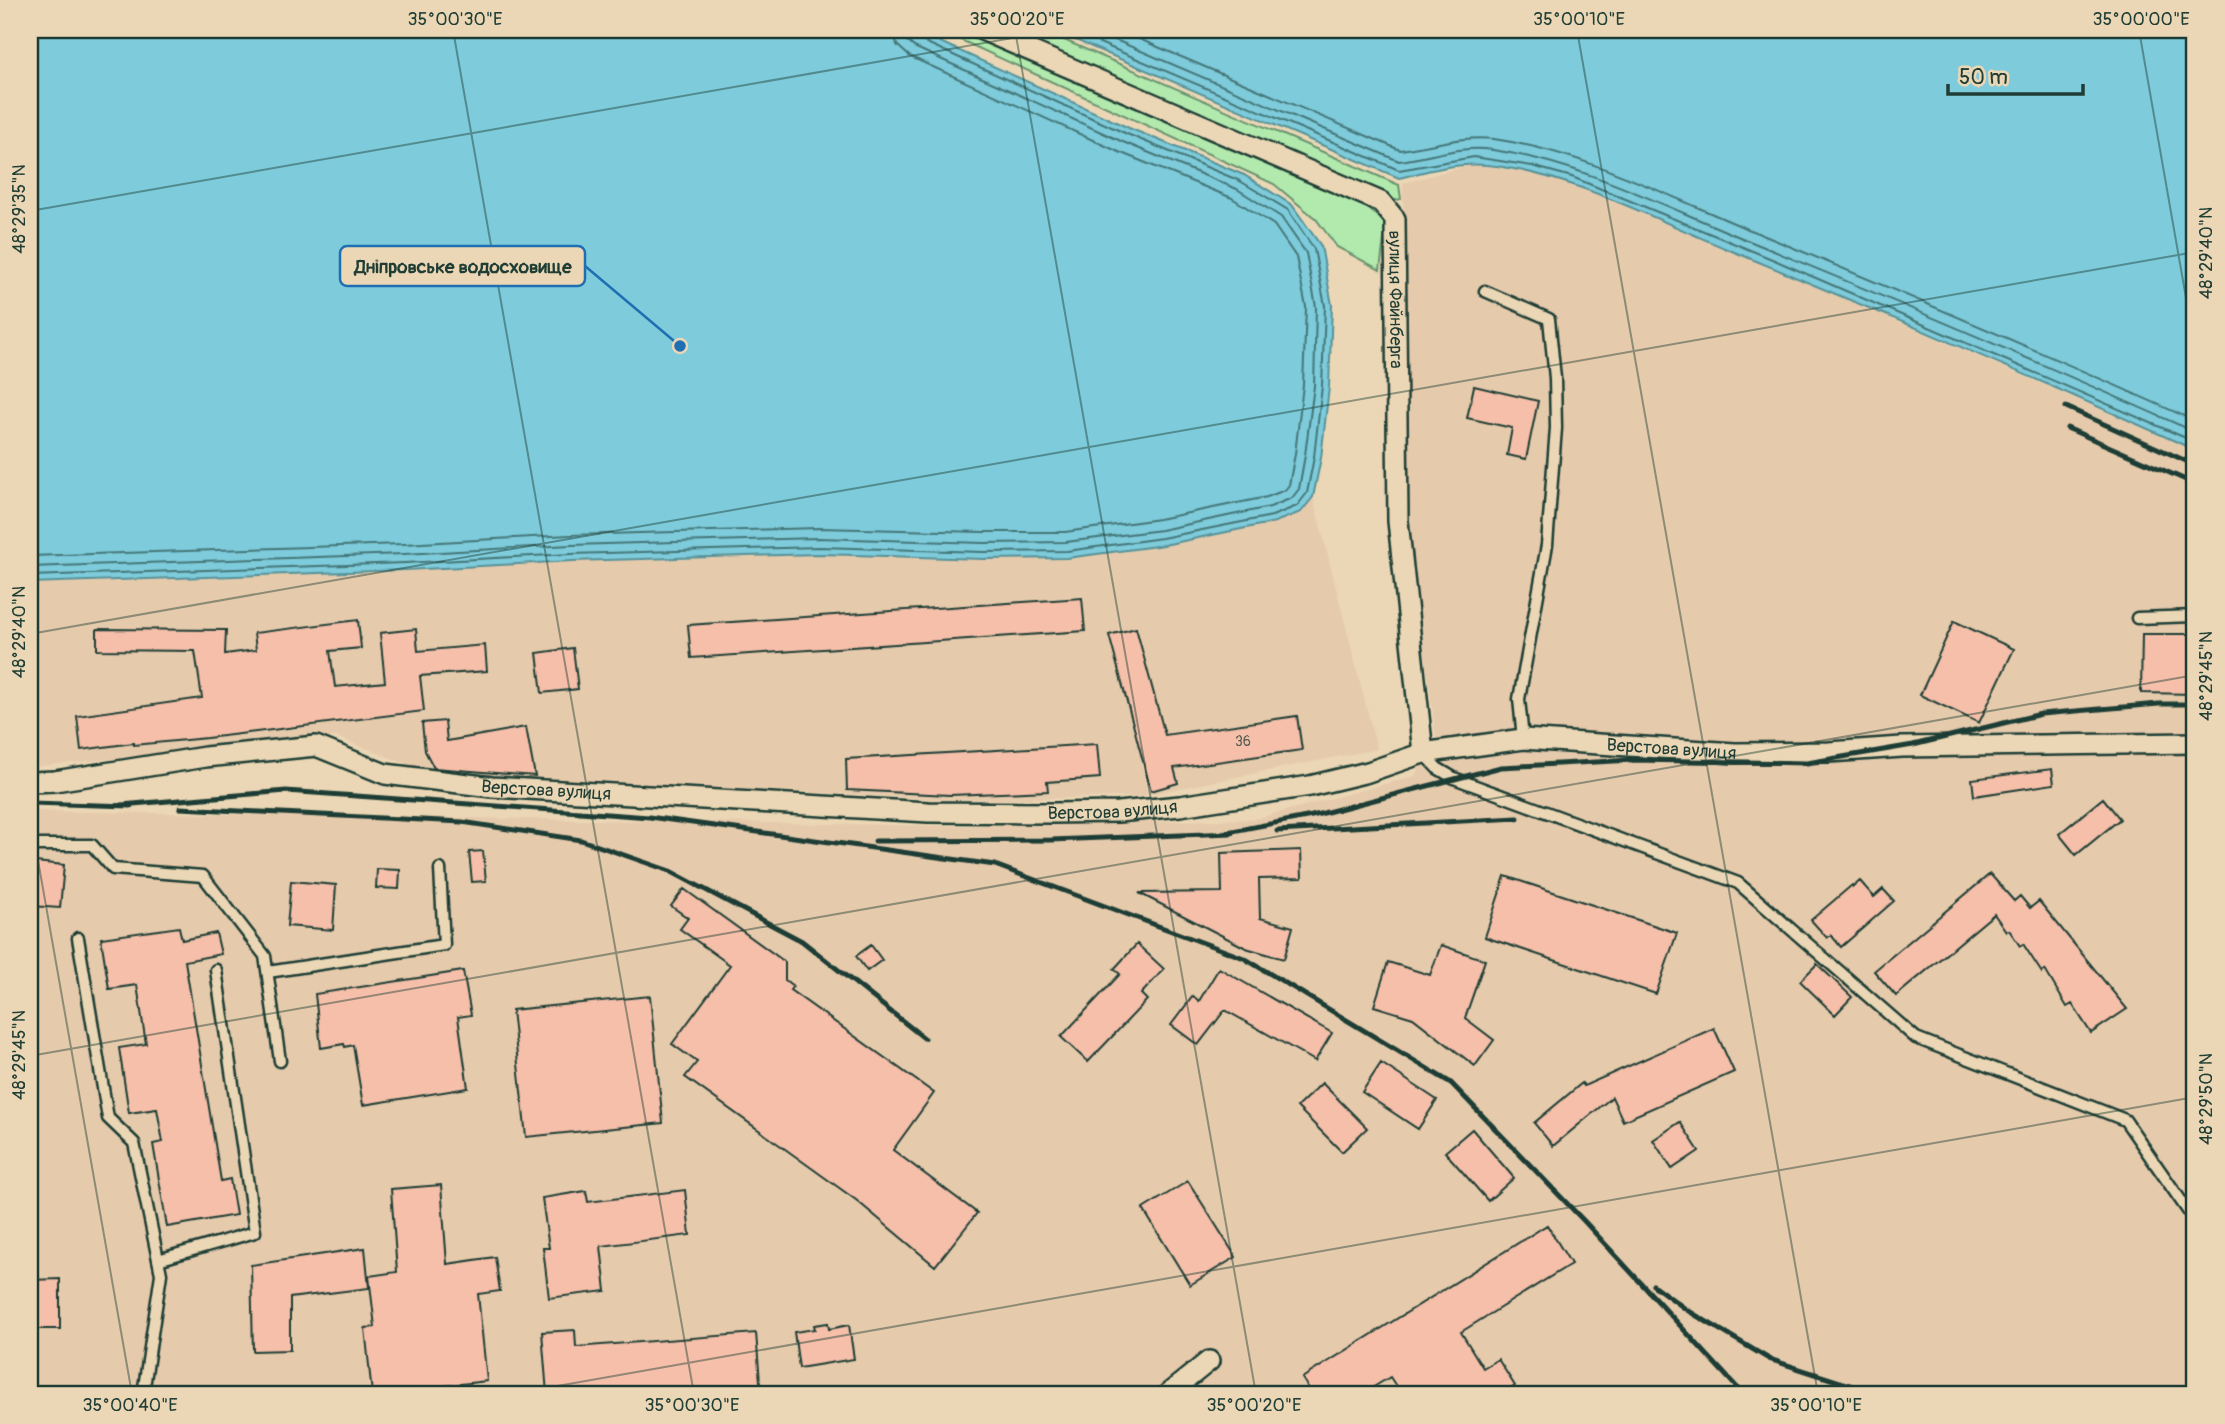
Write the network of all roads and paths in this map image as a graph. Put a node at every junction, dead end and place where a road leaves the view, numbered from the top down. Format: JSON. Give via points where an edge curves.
{"nodes":[{"id":1,"x":982,"y":30,"type":"edge"},
{"id":2,"x":1485,"y":290,"type":"dead end"},
{"id":3,"x":2195,"y":616,"type":"edge"},
{"id":4,"x":2137,"y":618,"type":"dead end"},
{"id":5,"x":1523,"y":739,"type":"junction"},
{"id":6,"x":2195,"y":743,"type":"edge"},
{"id":7,"x":1423,"y":753,"type":"junction"},
{"id":8,"x":30,"y":782,"type":"edge"},
{"id":9,"x":30,"y":845,"type":"edge"},
{"id":10,"x":440,"y":869,"type":"dead end"},
{"id":11,"x":78,"y":938,"type":"dead end"},
{"id":12,"x":216,"y":970,"type":"dead end"},
{"id":13,"x":268,"y":972,"type":"junction"},
{"id":14,"x":280,"y":1061,"type":"dead end"},
{"id":15,"x":2195,"y":1221,"type":"edge"},
{"id":16,"x":158,"y":1260,"type":"junction"},
{"id":17,"x":1209,"y":1361,"type":"dead end"},
{"id":18,"x":144,"y":1394,"type":"edge"},
{"id":19,"x":1168,"y":1394,"type":"edge"}],
"edges":[{"from":1,"to":7,"type":"street","name":"вулиця Файнберга","via":[[1381,202],[1395,219],[1398,522]]},
{"from":2,"to":5,"type":"lane","via":[[1549,319],[1555,378],[1547,545],[1519,699]]},
{"from":3,"to":4,"type":"lane"},
{"from":5,"to":6,"type":"street","name":"Верстова вулиця","via":[[1735,753]]},
{"from":5,"to":7,"type":"street","name":"Верстова вулиця"},
{"from":7,"to":8,"type":"street","name":"Верстова вулиця","via":[[1310,786],[1180,806],[1067,813],[928,812],[492,787],[385,774],[316,746]]},
{"from":7,"to":15,"type":"lane","via":[[1454,778],[1738,883],[1916,1038],[2125,1120]]},
{"from":9,"to":13,"type":"lane","via":[[92,845],[113,869],[203,876],[265,956]]},
{"from":10,"to":13,"type":"lane","via":[[444,945]]},
{"from":11,"to":16,"type":"lane","via":[[108,1118],[134,1143]]},
{"from":12,"to":16,"type":"lane","via":[[255,1232]]},
{"from":13,"to":14,"type":"lane"},
{"from":16,"to":18,"type":"lane","via":[[161,1274]]},
{"from":17,"to":19,"type":"street"}]}
